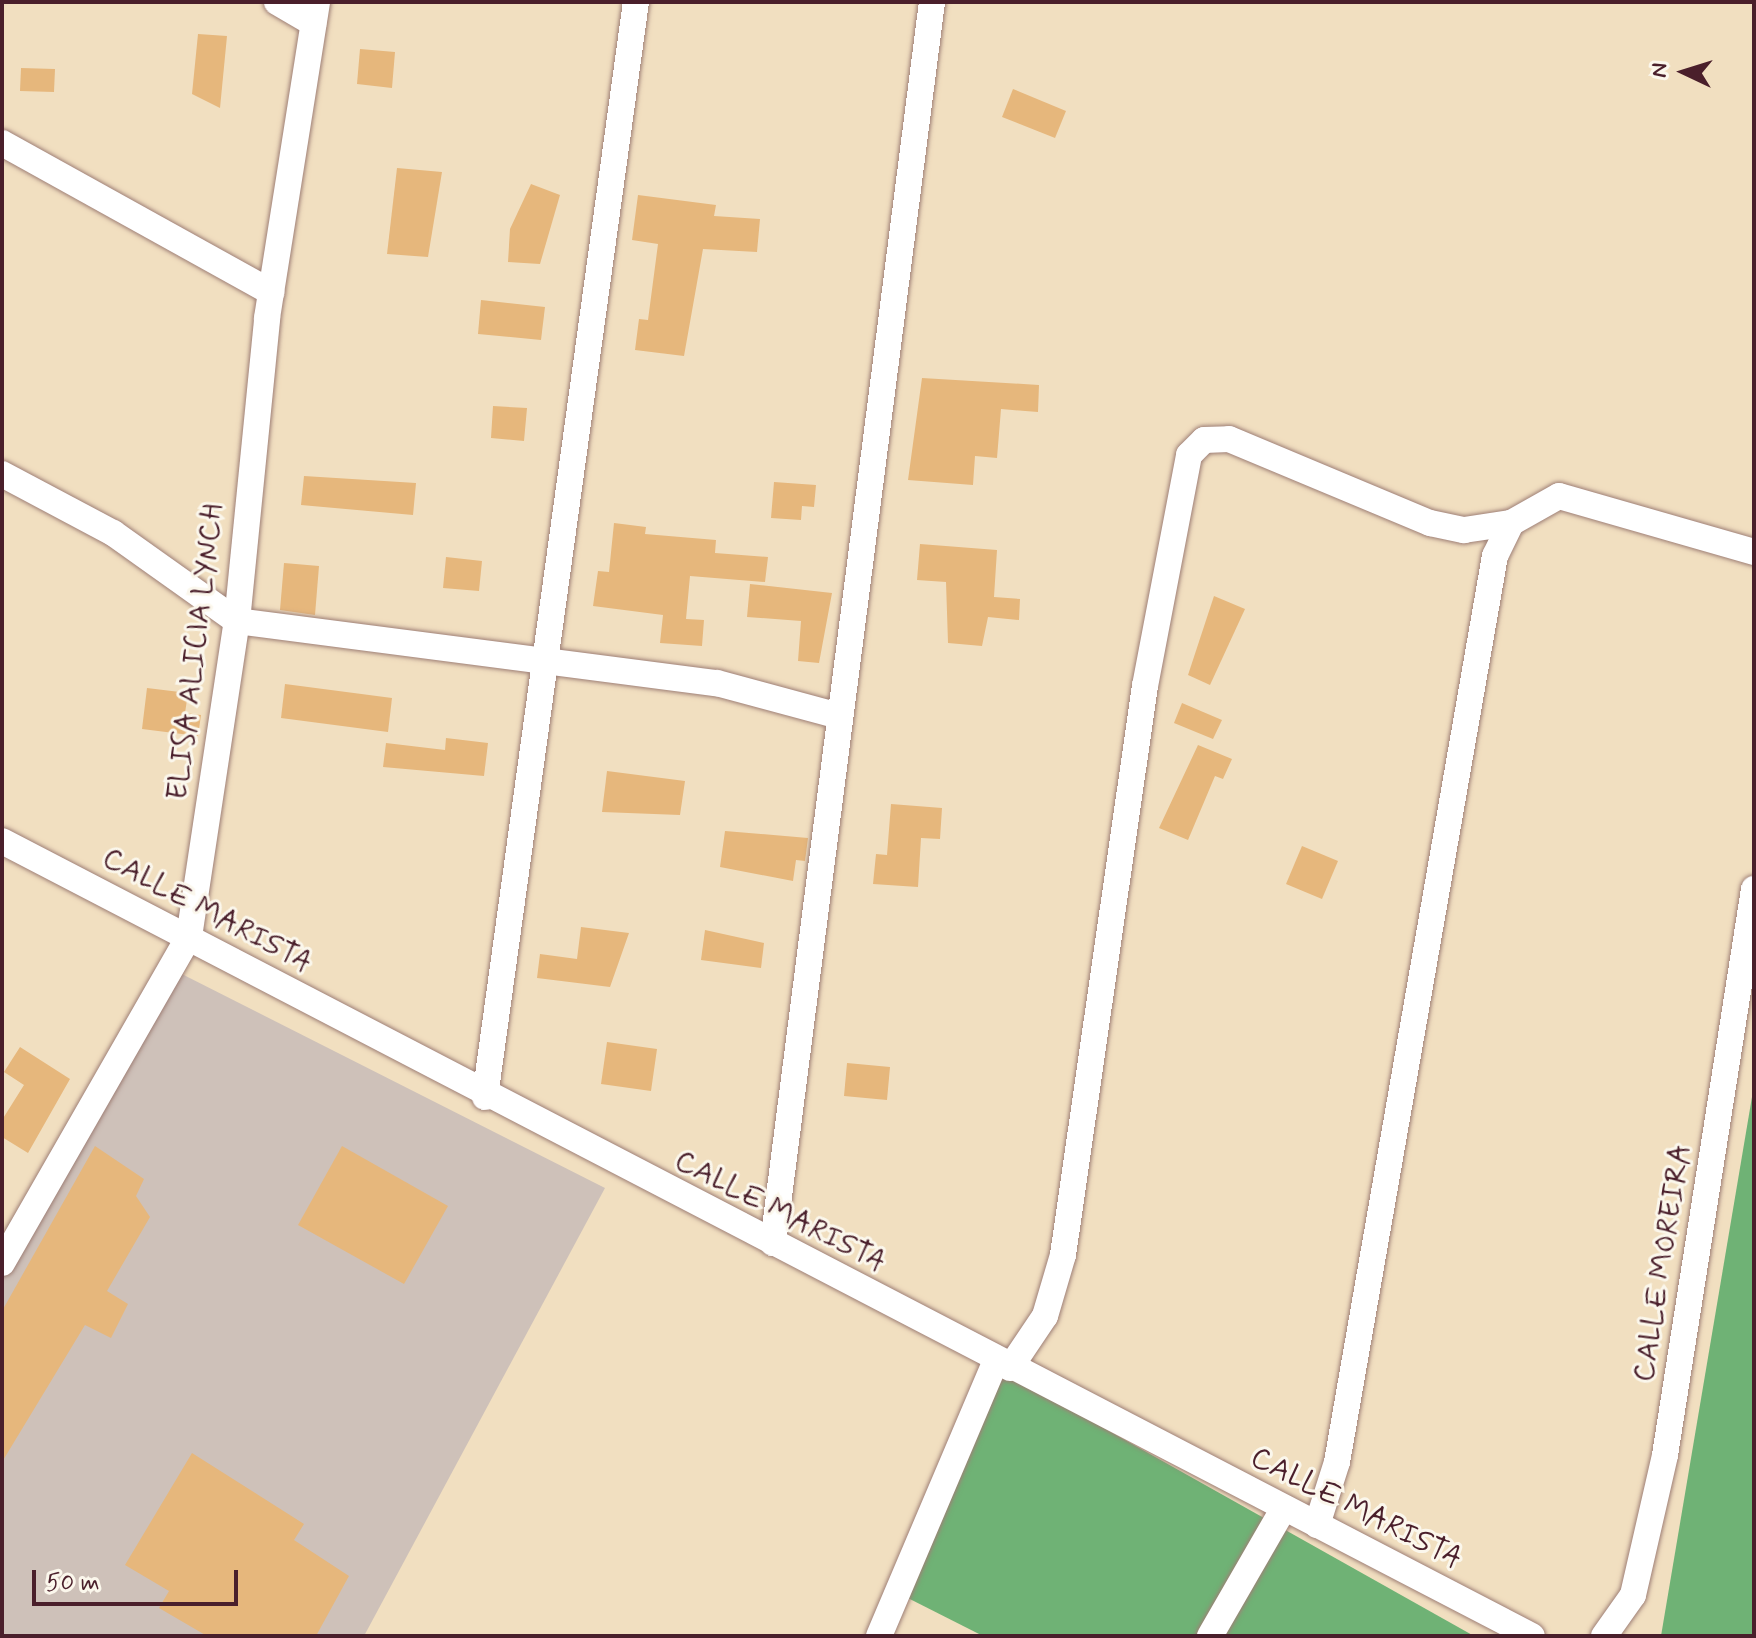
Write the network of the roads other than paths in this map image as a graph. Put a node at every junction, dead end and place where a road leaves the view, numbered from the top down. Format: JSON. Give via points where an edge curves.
{"nodes":[{"id":1,"x":277,"y":2,"type":"edge"},
{"id":2,"x":636,"y":2,"type":"edge"},
{"id":3,"x":932,"y":2,"type":"edge"},
{"id":4,"x":315,"y":12,"type":"edge"},
{"id":5,"x":2,"y":143,"type":"edge"},
{"id":6,"x":271,"y":292,"type":"junction"},
{"id":7,"x":2,"y":474,"type":"edge"},
{"id":8,"x":1511,"y":523,"type":"junction"},
{"id":9,"x":1754,"y":552,"type":"edge"},
{"id":10,"x":237,"y":621,"type":"junction"},
{"id":11,"x":545,"y":664,"type":"junction"},
{"id":12,"x":836,"y":715,"type":"junction"},
{"id":13,"x":2,"y":841,"type":"edge"},
{"id":14,"x":1754,"y":889,"type":"edge"},
{"id":15,"x":189,"y":937,"type":"junction"},
{"id":16,"x":485,"y":1097,"type":"junction"},
{"id":17,"x":773,"y":1243,"type":"junction"},
{"id":18,"x":2,"y":1263,"type":"edge"},
{"id":19,"x":1003,"y":1365,"type":"junction"},
{"id":20,"x":1284,"y":1508,"type":"junction"},
{"id":21,"x":1317,"y":1525,"type":"junction"},
{"id":22,"x":879,"y":1636,"type":"edge"},
{"id":23,"x":1210,"y":1636,"type":"edge"},
{"id":24,"x":1532,"y":1636,"type":"edge"},
{"id":25,"x":1604,"y":1636,"type":"edge"}],
"edges":[{"from":1,"to":4,"type":"street"},
{"from":2,"to":11,"type":"street"},
{"from":3,"to":12,"type":"street"},
{"from":4,"to":6,"type":"street","name":"ELISA ALICIA LYNCH"},
{"from":5,"to":6,"type":"street"},
{"from":6,"to":10,"type":"street","name":"ELISA ALICIA LYNCH"},
{"from":7,"to":10,"type":"street","via":[[113,533]]},
{"from":8,"to":9,"type":"street","via":[[1559,496],[1590,500]]},
{"from":8,"to":19,"type":"street","via":[[1464,530],[1430,523],[1229,439],[1204,440],[1189,455],[1145,686],[1063,1255],[1045,1316]]},
{"from":8,"to":21,"type":"street","via":[[1484,593],[1337,1462]]},
{"from":10,"to":11,"type":"street"},
{"from":10,"to":15,"type":"street","name":"ELISA ALICIA LYNCH"},
{"from":11,"to":12,"type":"street","via":[[717,683]]},
{"from":11,"to":16,"type":"street"},
{"from":12,"to":17,"type":"street"},
{"from":13,"to":15,"type":"street","name":"CALLE MARISTA"},
{"from":14,"to":25,"type":"street","name":"CALLE MOREIRA","via":[[1665,1455],[1633,1595]]},
{"from":15,"to":16,"type":"street","name":"CALLE MARISTA"},
{"from":15,"to":18,"type":"street","name":"ELISA ALICIA LYNCH"},
{"from":16,"to":17,"type":"street","name":"CALLE MARISTA"},
{"from":17,"to":19,"type":"street","name":"CALLE MARISTA"},
{"from":19,"to":20,"type":"street","name":"CALLE MARISTA"},
{"from":19,"to":22,"type":"street"},
{"from":20,"to":21,"type":"street","name":"CALLE MARISTA"},
{"from":20,"to":23,"type":"street"},
{"from":21,"to":24,"type":"street","name":"CALLE MARISTA"}]}
